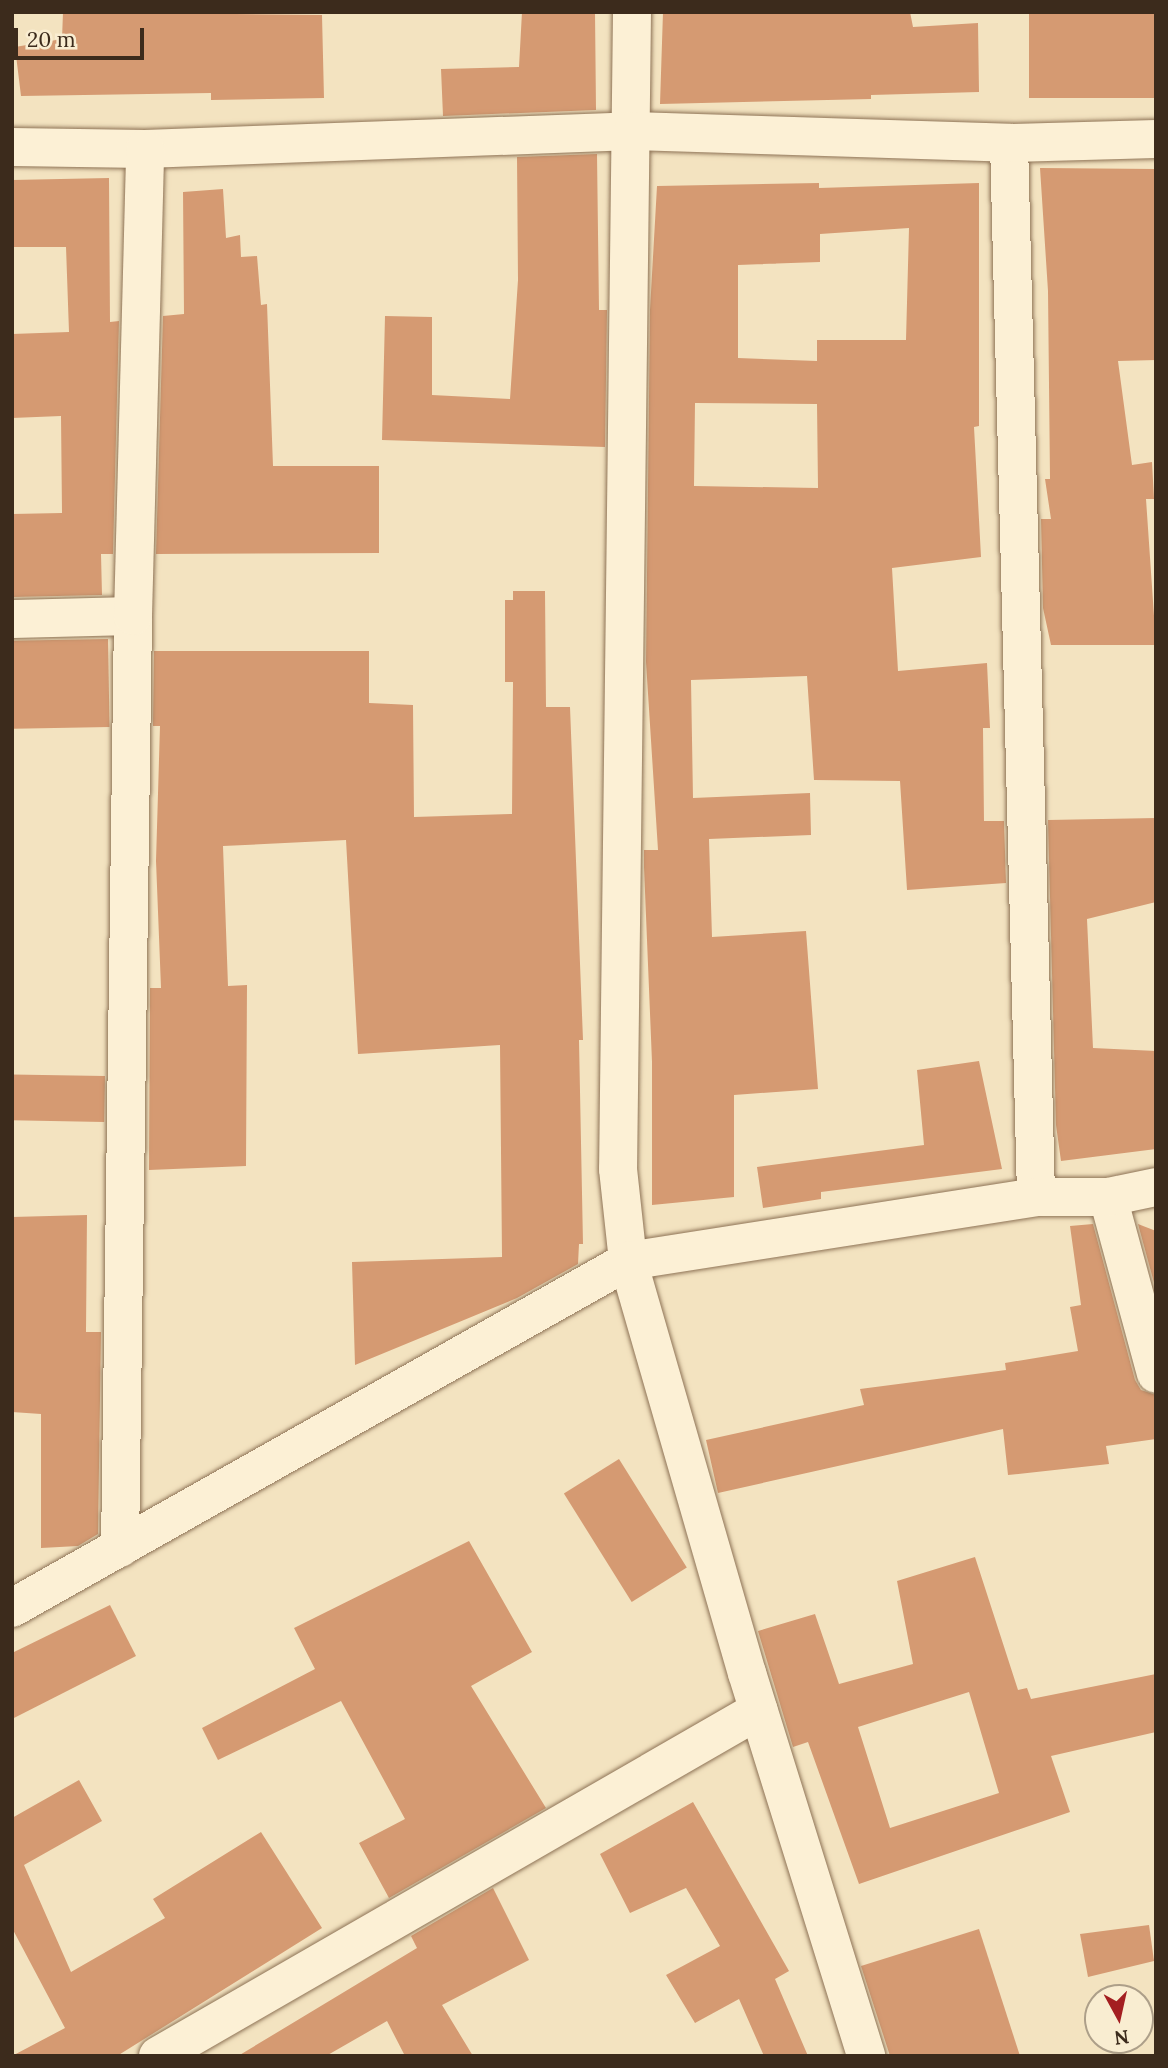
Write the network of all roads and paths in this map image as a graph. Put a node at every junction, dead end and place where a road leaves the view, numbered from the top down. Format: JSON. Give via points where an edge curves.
{"nodes":[{"id":1,"x":632,"y":12,"type":"edge"},
{"id":2,"x":634,"y":131,"type":"junction"},
{"id":3,"x":1156,"y":139,"type":"edge"},
{"id":4,"x":1009,"y":143,"type":"junction"},
{"id":5,"x":12,"y":147,"type":"edge"},
{"id":6,"x":145,"y":149,"type":"junction"},
{"id":7,"x":133,"y":616,"type":"junction"},
{"id":8,"x":12,"y":619,"type":"edge"},
{"id":9,"x":1156,"y":1187,"type":"edge"},
{"id":10,"x":1036,"y":1197,"type":"junction"},
{"id":11,"x":1108,"y":1198,"type":"junction"},
{"id":12,"x":628,"y":1261,"type":"junction"},
{"id":13,"x":1156,"y":1374,"type":"edge"},
{"id":14,"x":120,"y":1548,"type":"junction"},
{"id":15,"x":12,"y":1608,"type":"edge"},
{"id":16,"x":759,"y":1710,"type":"junction"},
{"id":17,"x":158,"y":2056,"type":"edge"},
{"id":18,"x":866,"y":2056,"type":"edge"}],
"edges":[{"from":1,"to":2,"type":"street"},
{"from":2,"to":4,"type":"street"},
{"from":2,"to":6,"type":"street"},
{"from":2,"to":12,"type":"street","via":[[618,1169]]},
{"from":3,"to":4,"type":"street"},
{"from":4,"to":10,"type":"street"},
{"from":5,"to":6,"type":"street"},
{"from":6,"to":7,"type":"street"},
{"from":7,"to":8,"type":"street"},
{"from":7,"to":14,"type":"street"},
{"from":9,"to":11,"type":"street"},
{"from":10,"to":11,"type":"street"},
{"from":10,"to":12,"type":"street"},
{"from":11,"to":13,"type":"street"},
{"from":12,"to":14,"type":"street"},
{"from":12,"to":16,"type":"street"},
{"from":14,"to":15,"type":"street"},
{"from":16,"to":17,"type":"street","via":[[339,1956]]},
{"from":16,"to":18,"type":"street"}]}
